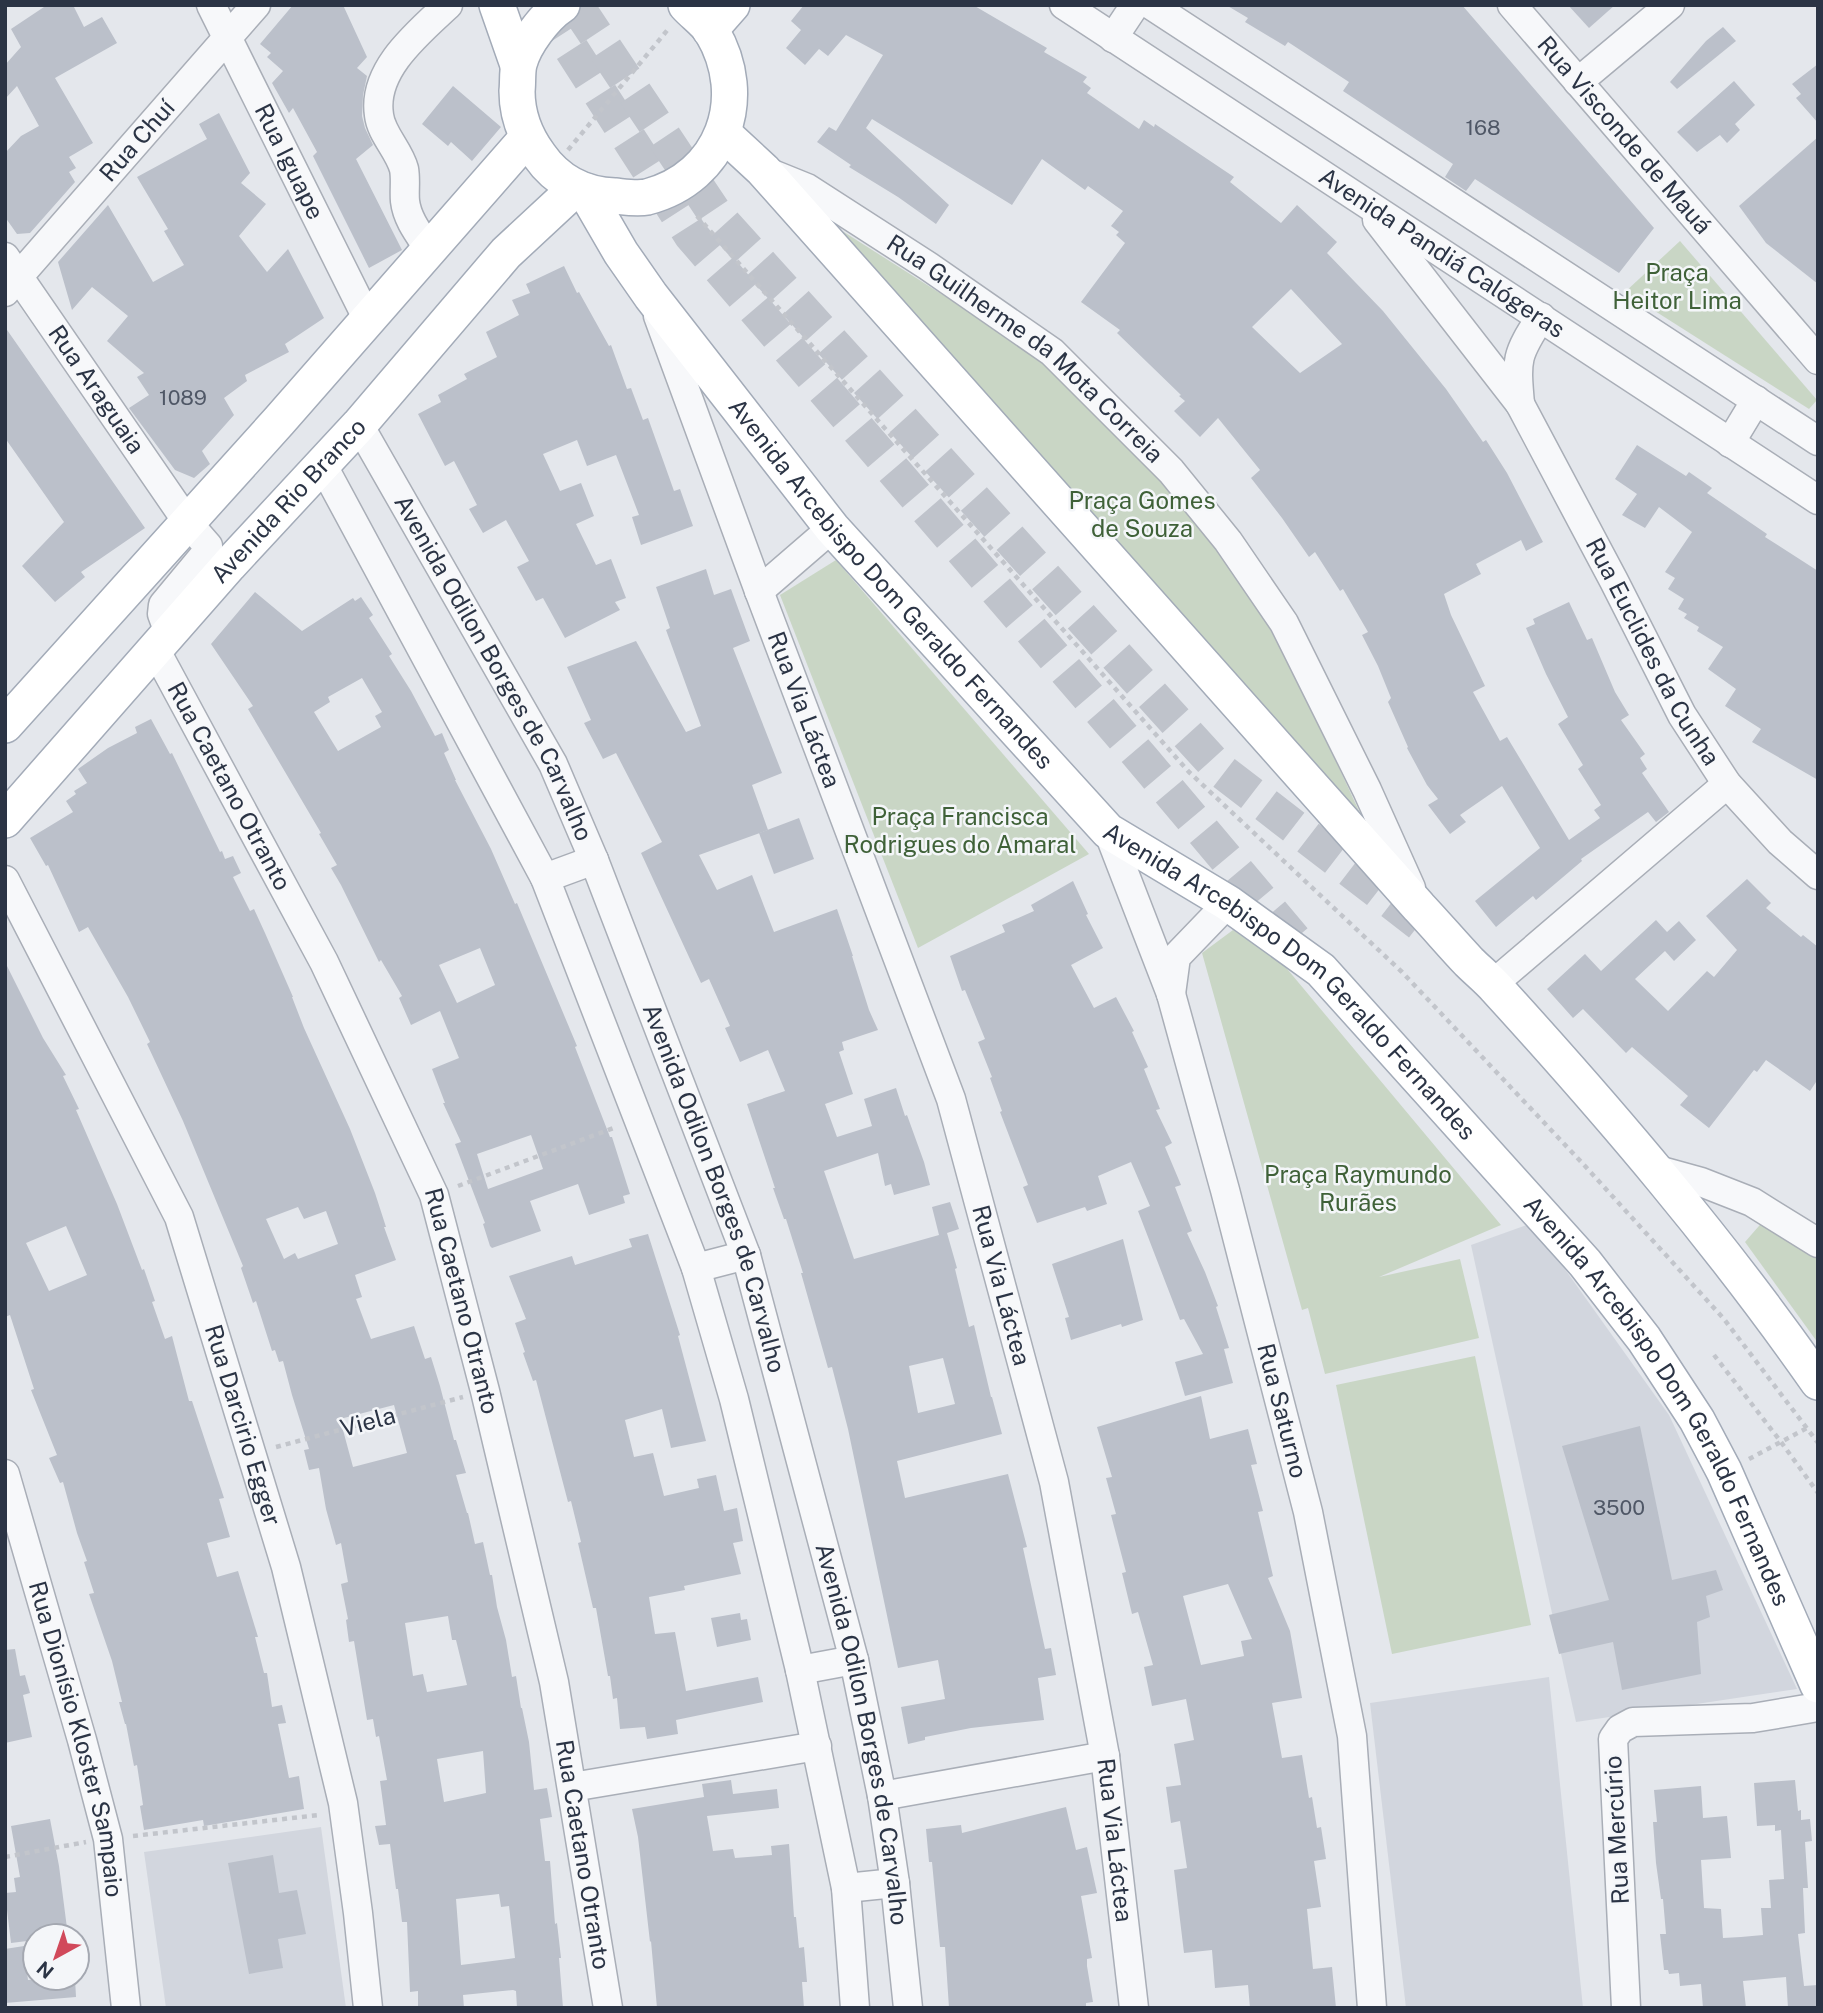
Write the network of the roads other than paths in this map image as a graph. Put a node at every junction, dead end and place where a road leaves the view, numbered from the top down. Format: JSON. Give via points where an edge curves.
{"nodes":[{"id":1,"x":211,"y":5,"type":"edge"},
{"id":2,"x":256,"y":5,"type":"edge"},
{"id":3,"x":448,"y":5,"type":"edge"},
{"id":4,"x":497,"y":5,"type":"edge"},
{"id":5,"x":562,"y":5,"type":"edge"},
{"id":6,"x":686,"y":5,"type":"edge"},
{"id":7,"x":1064,"y":5,"type":"edge"},
{"id":8,"x":1135,"y":5,"type":"edge"},
{"id":9,"x":1151,"y":5,"type":"edge"},
{"id":10,"x":1512,"y":5,"type":"edge"},
{"id":11,"x":1670,"y":5,"type":"edge"},
{"id":12,"x":721,"y":18,"type":"edge"},
{"id":13,"x":1113,"y":38,"type":"junction"},
{"id":14,"x":228,"y":39,"type":"junction"},
{"id":15,"x":519,"y":65,"type":"junction"},
{"id":16,"x":1578,"y":82,"type":"junction"},
{"id":17,"x":723,"y":134,"type":"junction"},
{"id":18,"x":527,"y":138,"type":"junction"},
{"id":19,"x":763,"y":170,"type":"junction"},
{"id":20,"x":580,"y":190,"type":"junction"},
{"id":21,"x":1364,"y":203,"type":"junction"},
{"id":22,"x":429,"y":249,"type":"junction"},
{"id":23,"x":10,"y":275,"type":"edge"},
{"id":24,"x":651,"y":296,"type":"junction"},
{"id":25,"x":1541,"y":317,"type":"junction"},
{"id":26,"x":368,"y":318,"type":"junction"},
{"id":27,"x":1818,"y":360,"type":"edge"},
{"id":28,"x":1756,"y":400,"type":"junction"},
{"id":29,"x":1520,"y":404,"type":"junction"},
{"id":30,"x":359,"y":425,"type":"junction"},
{"id":31,"x":1818,"y":441,"type":"edge"},
{"id":32,"x":1730,"y":443,"type":"junction"},
{"id":33,"x":322,"y":464,"type":"junction"},
{"id":34,"x":1818,"y":500,"type":"edge"},
{"id":35,"x":188,"y":523,"type":"junction"},
{"id":36,"x":832,"y":527,"type":"junction"},
{"id":37,"x":759,"y":591,"type":"junction"},
{"id":38,"x":162,"y":641,"type":"junction"},
{"id":39,"x":5,"y":725,"type":"edge"},
{"id":40,"x":1727,"y":784,"type":"junction"},
{"id":41,"x":5,"y":820,"type":"edge"},
{"id":42,"x":1108,"y":831,"type":"junction"},
{"id":43,"x":594,"y":860,"type":"junction"},
{"id":44,"x":1818,"y":875,"type":"edge"},
{"id":45,"x":545,"y":878,"type":"junction"},
{"id":46,"x":5,"y":880,"type":"edge"},
{"id":47,"x":1228,"y":903,"type":"junction"},
{"id":48,"x":1419,"y":907,"type":"junction"},
{"id":49,"x":1493,"y":984,"type":"junction"},
{"id":50,"x":1171,"y":994,"type":"junction"},
{"id":51,"x":1654,"y":1169,"type":"junction"},
{"id":52,"x":1818,"y":1243,"type":"edge"},
{"id":53,"x":746,"y":1255,"type":"junction"},
{"id":54,"x":696,"y":1268,"type":"junction"},
{"id":55,"x":1818,"y":1382,"type":"edge"},
{"id":56,"x":5,"y":1474,"type":"edge"},
{"id":57,"x":854,"y":1660,"type":"junction"},
{"id":58,"x":800,"y":1670,"type":"junction"},
{"id":59,"x":1818,"y":1685,"type":"edge"},
{"id":60,"x":1818,"y":1707,"type":"edge"},
{"id":61,"x":817,"y":1746,"type":"junction"},
{"id":62,"x":1105,"y":1755,"type":"junction"},
{"id":63,"x":572,"y":1787,"type":"junction"},
{"id":64,"x":882,"y":1796,"type":"junction"},
{"id":65,"x":895,"y":1883,"type":"junction"},
{"id":66,"x":846,"y":1888,"type":"junction"},
{"id":67,"x":126,"y":2008,"type":"edge"},
{"id":68,"x":368,"y":2008,"type":"edge"},
{"id":69,"x":608,"y":2008,"type":"edge"},
{"id":70,"x":855,"y":2008,"type":"edge"},
{"id":71,"x":908,"y":2008,"type":"edge"},
{"id":72,"x":1134,"y":2008,"type":"edge"},
{"id":73,"x":1372,"y":2008,"type":"edge"},
{"id":74,"x":1626,"y":2008,"type":"edge"}],
"edges":[{"from":1,"to":14,"type":"street","name":"Rua Iguape"},
{"from":2,"to":14,"type":"street","name":"Rua Chuí"},
{"from":3,"to":22,"type":"street","via":[[414,37],[390,68],[379,94],[379,117],[404,169],[405,204]]},
{"from":4,"to":15,"type":"main road"},
{"from":5,"to":15,"type":"main road","via":[[531,37]]},
{"from":6,"to":12,"type":"main road"},
{"from":7,"to":13,"type":"street","name":"Avenida Pandiá Calógeras"},
{"from":8,"to":13,"type":"street"},
{"from":9,"to":28,"type":"street","name":"Avenida Pandiá Calógeras"},
{"from":10,"to":16,"type":"street","name":"Rua Visconde de Mauá"},
{"from":11,"to":16,"type":"street"},
{"from":12,"to":17,"type":"main road","via":[[731,98]]},
{"from":13,"to":21,"type":"street","name":"Avenida Pandiá Calógeras"},
{"from":14,"to":23,"type":"street","name":"Rua Chuí"},
{"from":14,"to":26,"type":"street","name":"Rua Iguape"},
{"from":15,"to":18,"type":"main road","via":[[517,105]]},
{"from":16,"to":27,"type":"street","name":"Rua Visconde de Mauá"},
{"from":17,"to":19,"type":"main road"},
{"from":17,"to":20,"type":"main road","via":[[704,163],[677,186],[644,198],[598,196]]},
{"from":18,"to":20,"type":"main road","via":[[547,167]]},
{"from":18,"to":22,"type":"main road"},
{"from":19,"to":48,"type":"main road"},
{"from":19,"to":48,"type":"street","name":"Rua Guilherme da Mota Correia","via":[[807,188],[1052,352],[1171,471],[1228,541],[1283,623],[1367,790]]},
{"from":20,"to":24,"type":"main road","name":"Avenida Arcebispo Dom Geraldo Fernandes"},
{"from":20,"to":30,"type":"main road","name":"Avenida Rio Branco","via":[[506,253]]},
{"from":21,"to":25,"type":"street","name":"Avenida Pandiá Calógeras"},
{"from":21,"to":29,"type":"street","name":"Rua Euclides da Cunha"},
{"from":22,"to":26,"type":"main road"},
{"from":23,"to":35,"type":"street","name":"Rua Araguaia"},
{"from":24,"to":36,"type":"main road","name":"Avenida Arcebispo Dom Geraldo Fernandes"},
{"from":24,"to":37,"type":"street","name":"Rua Via Láctea"},
{"from":25,"to":29,"type":"street","name":"Rua Euclides da Cunha","via":[[1523,345],[1517,366]]},
{"from":25,"to":32,"type":"street","name":"Avenida Pandiá Calógeras"},
{"from":26,"to":35,"type":"main road"},
{"from":28,"to":31,"type":"street","name":"Avenida Pandiá Calógeras"},
{"from":28,"to":32,"type":"street"},
{"from":29,"to":40,"type":"street","name":"Rua Euclides da Cunha","via":[[1682,715]]},
{"from":30,"to":33,"type":"main road","name":"Avenida Rio Branco"},
{"from":30,"to":43,"type":"street","name":"Avenida Odilon Borges de Carvalho","via":[[553,764]]},
{"from":32,"to":34,"type":"street","name":"Avenida Pandiá Calógeras"},
{"from":33,"to":38,"type":"main road","name":"Avenida Rio Branco"},
{"from":33,"to":45,"type":"street","name":"Avenida Odilon Borges de Carvalho"},
{"from":35,"to":38,"type":"street","name":"Rua Araguaia","via":[[208,549],[163,605]]},
{"from":35,"to":39,"type":"main road"},
{"from":36,"to":37,"type":"street"},
{"from":36,"to":42,"type":"main road","name":"Avenida Arcebispo Dom Geraldo Fernandes"},
{"from":37,"to":62,"type":"street","name":"Rua Via Láctea","via":[[951,1100],[1054,1482]]},
{"from":38,"to":41,"type":"main road","name":"Avenida Rio Branco"},
{"from":38,"to":63,"type":"street","name":"Rua Caetano Otranto","via":[[324,962],[434,1195],[554,1682]]},
{"from":40,"to":44,"type":"street","name":"Rua Euclides da Cunha","via":[[1780,842]]},
{"from":40,"to":49,"type":"street"},
{"from":42,"to":47,"type":"main road","name":"Avenida Arcebispo Dom Geraldo Fernandes"},
{"from":42,"to":50,"type":"street","name":"Rua Saturno"},
{"from":43,"to":45,"type":"street"},
{"from":43,"to":53,"type":"street","name":"Avenida Odilon Borges de Carvalho"},
{"from":45,"to":54,"type":"street","name":"Avenida Odilon Borges de Carvalho"},
{"from":46,"to":68,"type":"street","name":"Rua Darcirio Egger","via":[[179,1217],[286,1567],[344,1812]]},
{"from":47,"to":50,"type":"street","via":[[1176,957]]},
{"from":47,"to":59,"type":"main road","name":"Avenida Arcebispo Dom Geraldo Fernandes","via":[[1321,970],[1585,1263],[1644,1339],[1724,1471]]},
{"from":48,"to":49,"type":"main road"},
{"from":49,"to":51,"type":"main road"},
{"from":50,"to":73,"type":"street","name":"Rua Saturno","via":[[1305,1499],[1321,1578],[1352,1736]]},
{"from":51,"to":52,"type":"street","via":[[1752,1202]]},
{"from":51,"to":55,"type":"main road"},
{"from":53,"to":54,"type":"street"},
{"from":53,"to":57,"type":"street","name":"Avenida Odilon Borges de Carvalho"},
{"from":54,"to":58,"type":"street","name":"Avenida Odilon Borges de Carvalho","via":[[734,1399]]},
{"from":56,"to":67,"type":"street","name":"Rua Dionísio Kloster Sampaio","via":[[108,1839]]},
{"from":57,"to":58,"type":"street"},
{"from":57,"to":64,"type":"street","name":"Avenida Odilon Borges de Carvalho"},
{"from":58,"to":61,"type":"street","name":"Avenida Odilon Borges de Carvalho"},
{"from":60,"to":74,"type":"street","name":"Rua Mercúrio","via":[[1753,1718],[1633,1722],[1620,1728],[1612,1739]]},
{"from":61,"to":63,"type":"street"},
{"from":61,"to":66,"type":"street","name":"Avenida Odilon Borges de Carvalho"},
{"from":62,"to":64,"type":"street"},
{"from":62,"to":72,"type":"street","name":"Rua Via Láctea"},
{"from":63,"to":69,"type":"street","name":"Rua Caetano Otranto"},
{"from":64,"to":65,"type":"street","name":"Avenida Odilon Borges de Carvalho"},
{"from":65,"to":66,"type":"street"},
{"from":65,"to":71,"type":"street","name":"Avenida Odilon Borges de Carvalho"},
{"from":66,"to":70,"type":"street","name":"Avenida Odilon Borges de Carvalho"}]}
